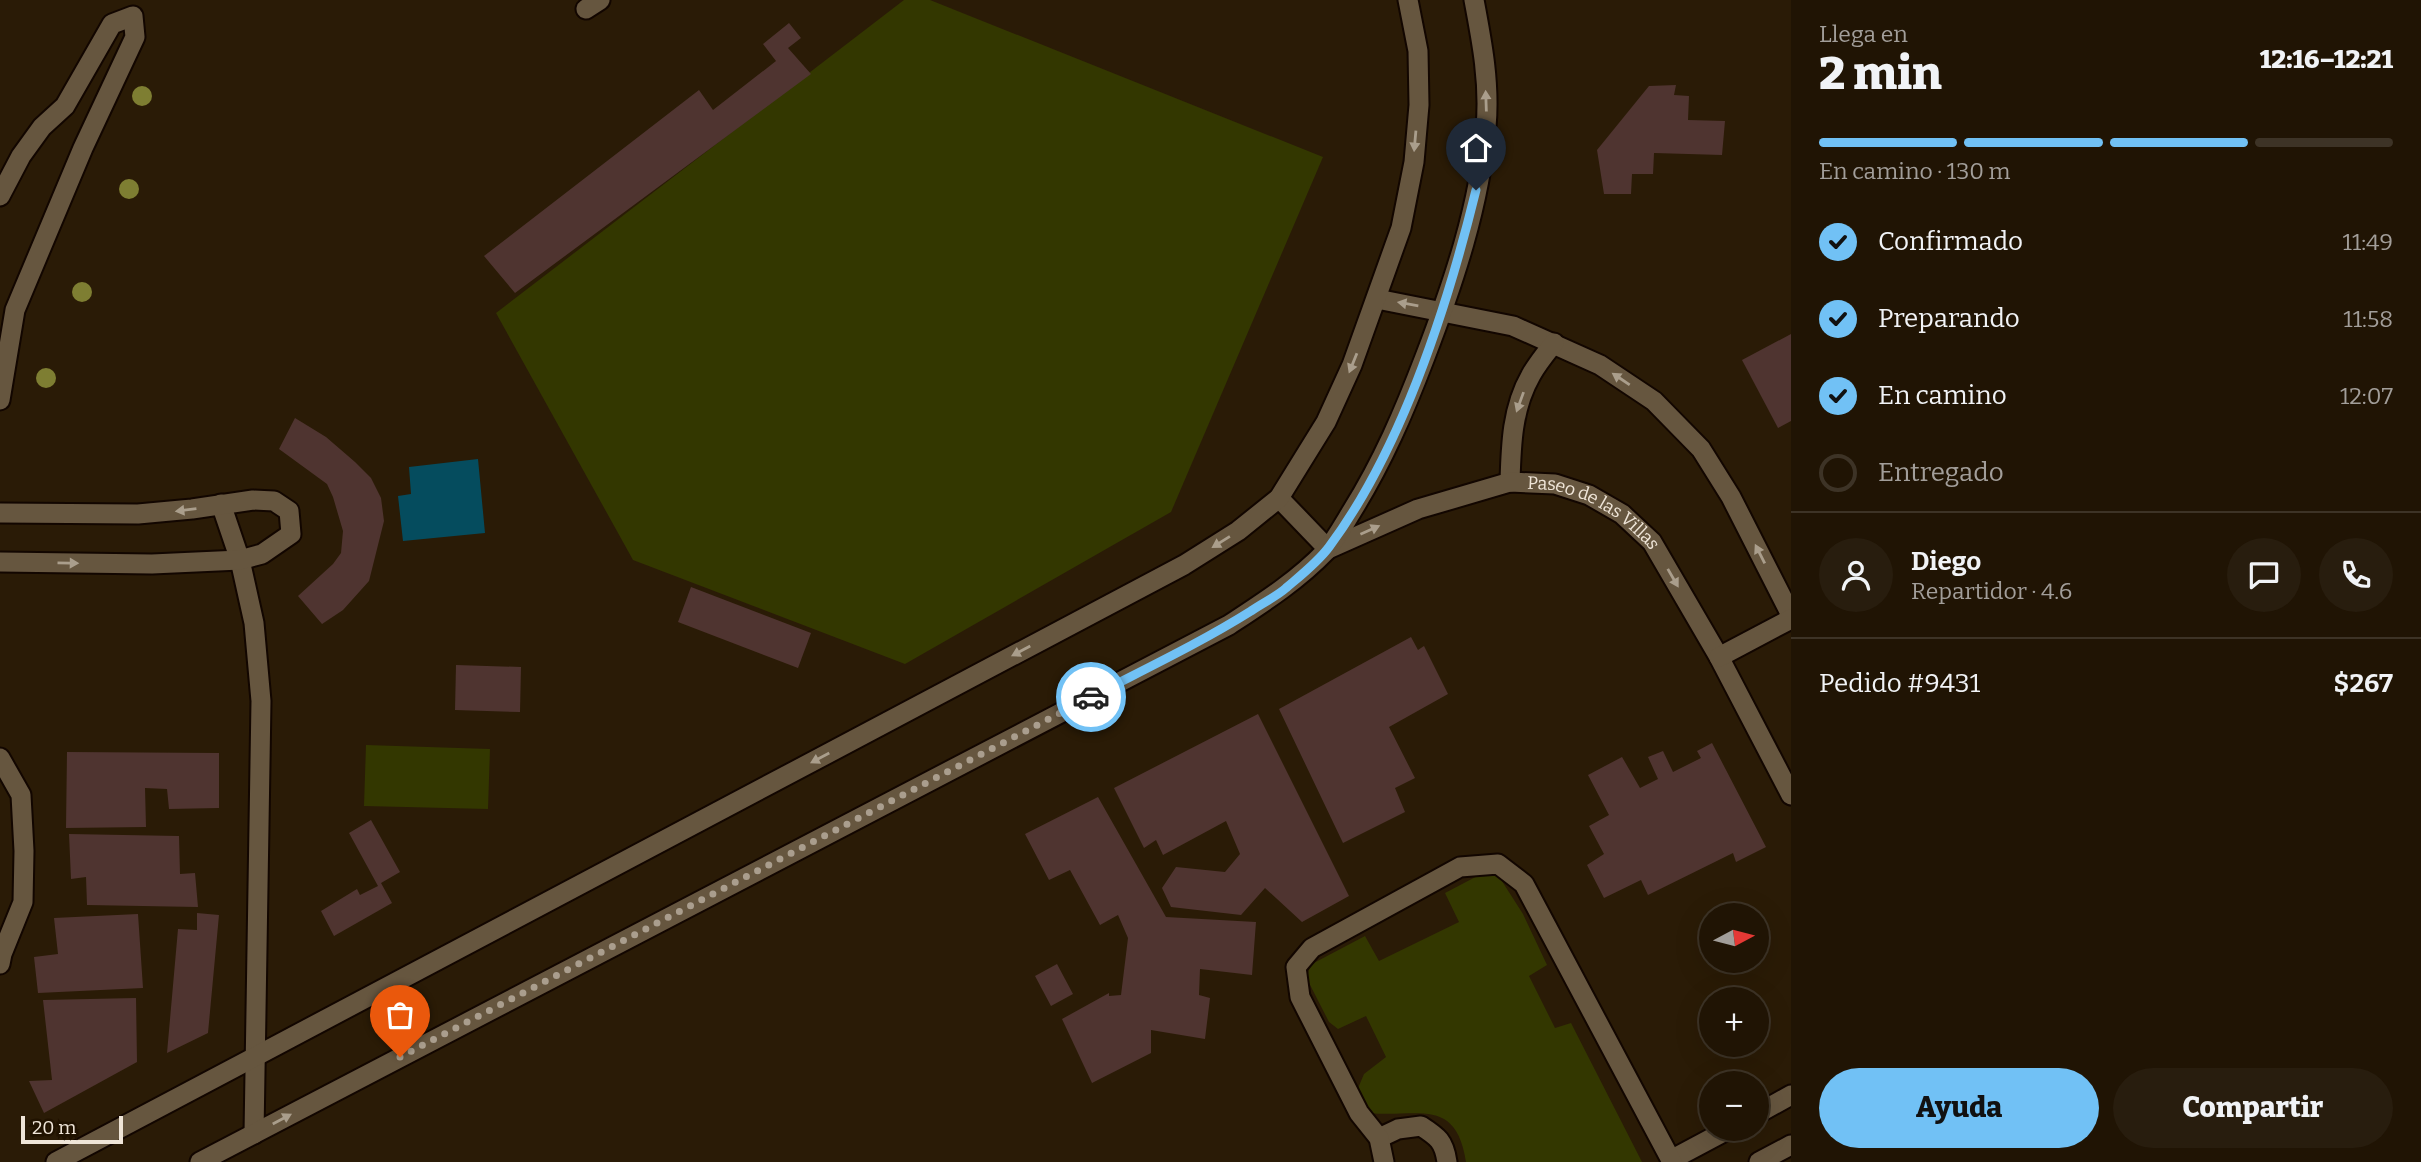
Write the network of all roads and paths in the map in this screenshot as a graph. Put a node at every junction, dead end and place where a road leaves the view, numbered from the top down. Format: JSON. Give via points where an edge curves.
{"nodes":[{"id":1,"x":1408,"y":0,"type":"edge"},
{"id":2,"x":1474,"y":0,"type":"edge"},
{"id":3,"x":0,"y":196,"type":"edge"},
{"id":4,"x":1377,"y":299,"type":"junction"},
{"id":5,"x":1443,"y":310,"type":"junction"},
{"id":6,"x":1554,"y":343,"type":"junction"},
{"id":7,"x":0,"y":400,"type":"edge"},
{"id":8,"x":1510,"y":482,"type":"junction"},
{"id":9,"x":1279,"y":498,"type":"junction"},
{"id":10,"x":221,"y":504,"type":"junction"},
{"id":11,"x":0,"y":513,"type":"edge"},
{"id":12,"x":1328,"y":549,"type":"junction"},
{"id":13,"x":240,"y":560,"type":"junction"},
{"id":14,"x":0,"y":562,"type":"edge"},
{"id":15,"x":1791,"y":617,"type":"edge"},
{"id":16,"x":1719,"y":657,"type":"junction"},
{"id":17,"x":0,"y":758,"type":"edge"},
{"id":18,"x":1791,"y":796,"type":"edge"},
{"id":19,"x":0,"y":964,"type":"edge"},
{"id":20,"x":257,"y":1056,"type":"junction"},
{"id":21,"x":1789,"y":1102,"type":"edge"},
{"id":22,"x":1769,"y":1110,"type":"edge"},
{"id":23,"x":254,"y":1134,"type":"junction"},
{"id":24,"x":1379,"y":1138,"type":"junction"},
{"id":25,"x":1708,"y":1141,"type":"edge"},
{"id":26,"x":1791,"y":1145,"type":"edge"},
{"id":27,"x":1672,"y":1161,"type":"edge"},
{"id":28,"x":56,"y":1162,"type":"edge"},
{"id":29,"x":200,"y":1162,"type":"edge"},
{"id":30,"x":1384,"y":1162,"type":"edge"},
{"id":31,"x":1447,"y":1162,"type":"edge"},
{"id":32,"x":1759,"y":1162,"type":"edge"}],
"edges":[{"from":1,"to":4,"type":"street","one_way":true,"via":[[1418,51],[1414,162],[1401,228]]},
{"from":5,"to":2,"type":"street","one_way":true,"via":[[1483,163],[1485,59]]},
{"from":3,"to":7,"type":"street","via":[[21,156],[65,106],[112,24],[133,16],[135,37],[15,310]]},
{"from":5,"to":4,"type":"street","one_way":true},
{"from":4,"to":9,"type":"street","one_way":true,"via":[[1326,422]]},
{"from":5,"to":6,"type":"street","via":[[1513,326]]},
{"from":5,"to":12,"type":"street","via":[[1396,432]]},
{"from":6,"to":8,"type":"street","one_way":true,"via":[[1531,375],[1516,409]]},
{"from":15,"to":6,"type":"street","one_way":true,"via":[[1731,497],[1701,449],[1654,401],[1600,365]]},
{"from":12,"to":8,"type":"street","name":"Paseo de las Villas","one_way":true,"via":[[1418,509]]},
{"from":8,"to":16,"type":"street","name":"Paseo de las Villas","one_way":true,"via":[[1556,484],[1589,495],[1622,514],[1652,542]]},
{"from":9,"to":12,"type":"street"},
{"from":9,"to":20,"type":"street","one_way":true,"via":[[1184,565]]},
{"from":10,"to":11,"type":"street","one_way":true,"via":[[138,514]]},
{"from":10,"to":13,"type":"street"},
{"from":10,"to":13,"type":"street","via":[[274,501],[289,511],[291,534],[262,554]]},
{"from":23,"to":12,"type":"street","one_way":true,"via":[[1229,625],[1285,589]]},
{"from":14,"to":13,"type":"street","one_way":true},
{"from":13,"to":20,"type":"street","via":[[254,623],[261,701]]},
{"from":15,"to":16,"type":"street"},
{"from":16,"to":18,"type":"street","name":"Paseo de las Villas"},
{"from":17,"to":19,"type":"street","via":[[22,795],[24,851],[23,902]]},
{"from":20,"to":23,"type":"street"},
{"from":20,"to":28,"type":"street"},
{"from":21,"to":22,"type":"street"},
{"from":23,"to":29,"type":"street"},
{"from":24,"to":27,"type":"street","via":[[1359,1113],[1300,997],[1296,967],[1312,948],[1460,867],[1497,863],[1524,884]]},
{"from":24,"to":30,"type":"street"},
{"from":24,"to":31,"type":"street","via":[[1421,1126],[1445,1146]]},
{"from":25,"to":27,"type":"street"},
{"from":26,"to":32,"type":"street"}]}
